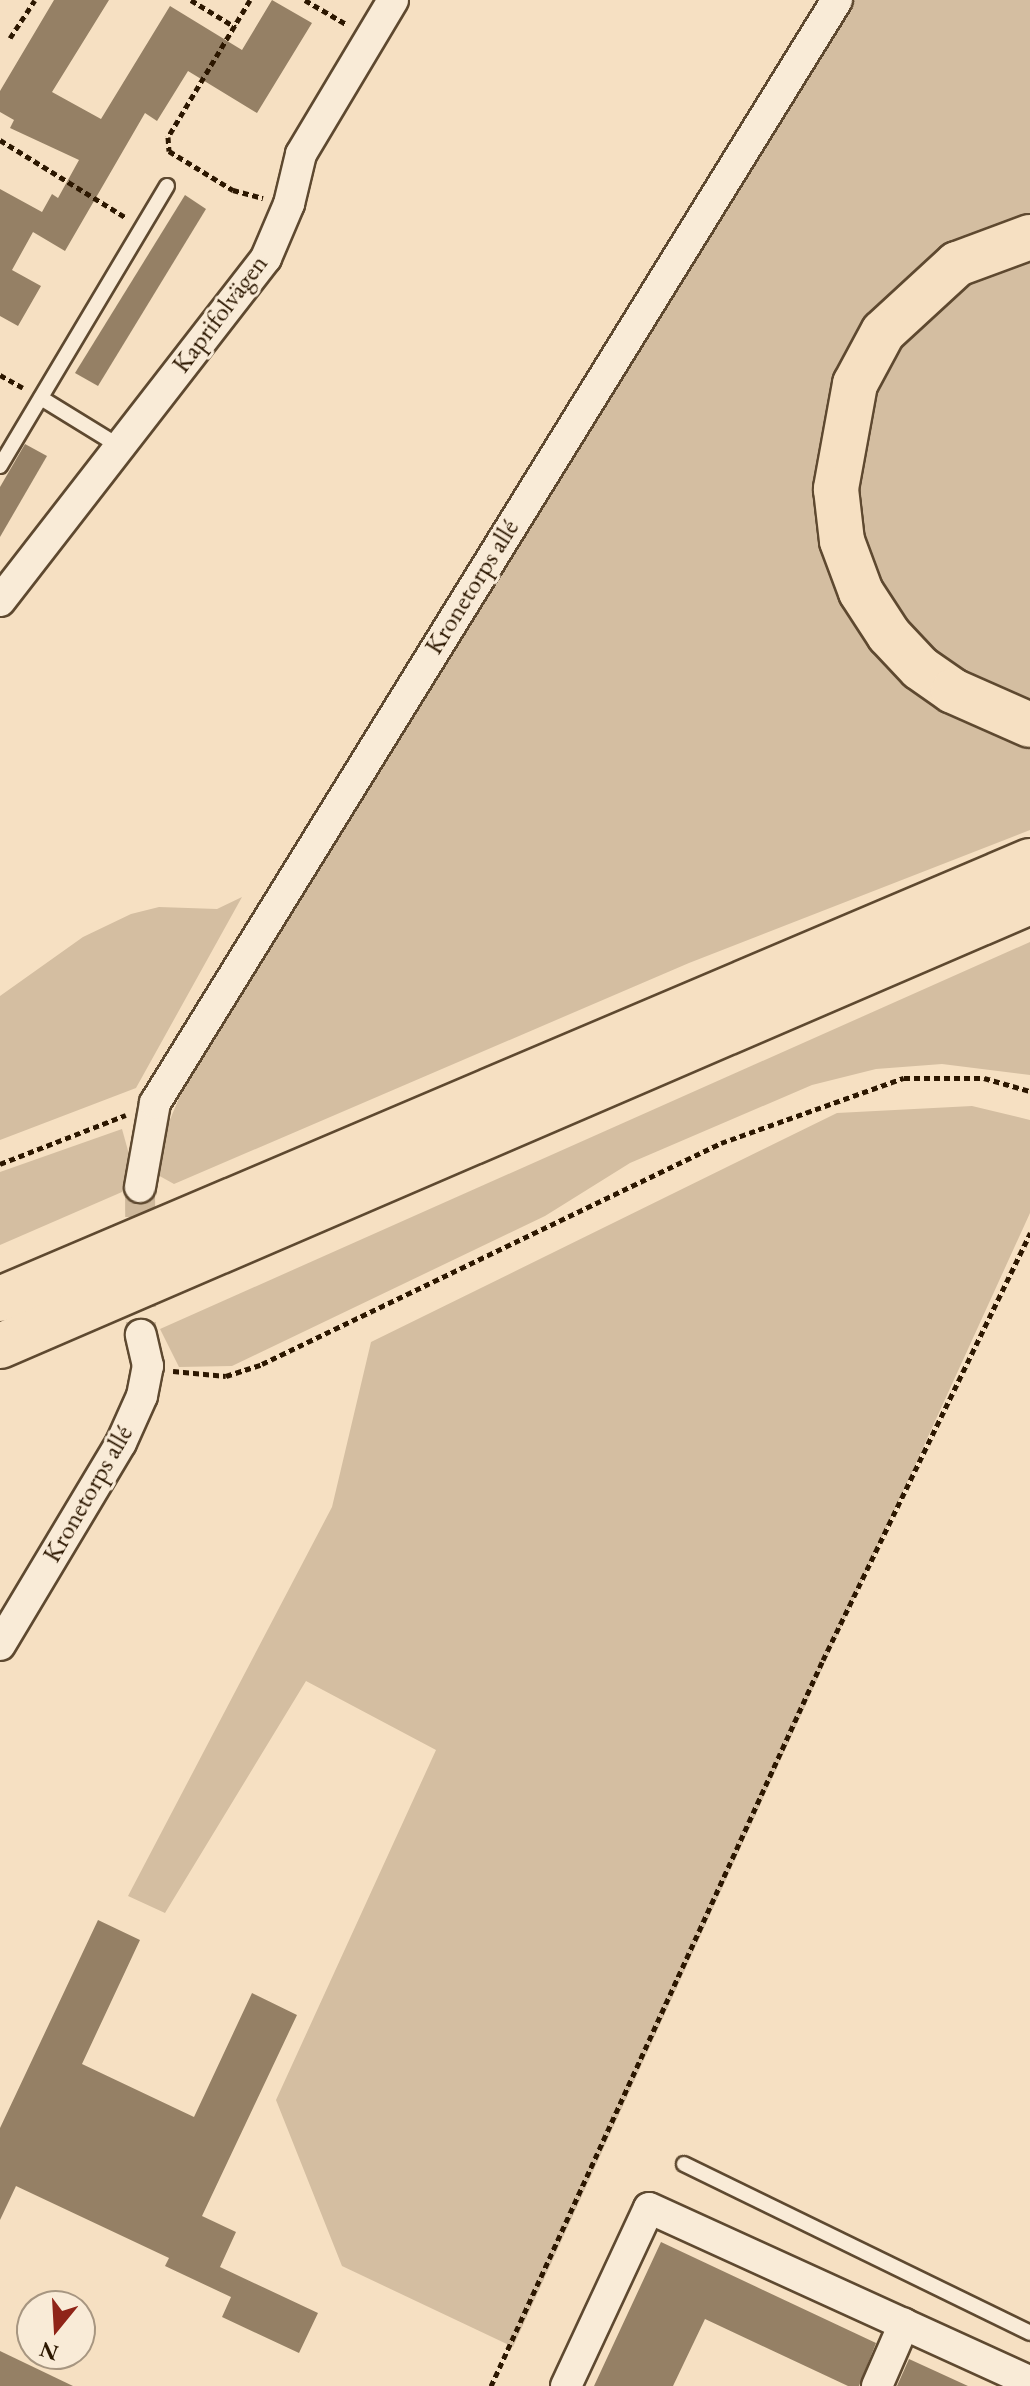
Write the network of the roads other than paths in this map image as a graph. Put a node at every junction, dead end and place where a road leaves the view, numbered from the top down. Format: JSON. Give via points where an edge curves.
{"nodes":[{"id":1,"x":393,"y":0,"type":"edge"},
{"id":2,"x":837,"y":0,"type":"edge"},
{"id":3,"x":167,"y":186,"type":"dead end"},
{"id":4,"x":1030,"y":237,"type":"edge"},
{"id":5,"x":41,"y":398,"type":"junction"},
{"id":6,"x":119,"y":446,"type":"junction"},
{"id":7,"x":0,"y":466,"type":"edge"},
{"id":8,"x":0,"y":601,"type":"edge"},
{"id":9,"x":1030,"y":725,"type":"edge"},
{"id":10,"x":1030,"y":861,"type":"edge"},
{"id":11,"x":1030,"y":902,"type":"edge"},
{"id":12,"x":140,"y":1187,"type":"tunnel mouth"},
{"id":13,"x":208,"y":1260,"type":"junction"},
{"id":14,"x":76,"y":1264,"type":"junction"},
{"id":15,"x":0,"y":1287,"type":"edge"},
{"id":16,"x":0,"y":1299,"type":"edge"},
{"id":17,"x":141,"y":1335,"type":"tunnel mouth"},
{"id":18,"x":0,"y":1346,"type":"edge"},
{"id":19,"x":0,"y":1376,"type":"edge"},
{"id":20,"x":0,"y":1645,"type":"edge"},
{"id":21,"x":684,"y":2164,"type":"dead end"},
{"id":22,"x":904,"y":2324,"type":"junction"},
{"id":23,"x":1030,"y":2333,"type":"edge"},
{"id":24,"x":1030,"y":2382,"type":"edge"},
{"id":25,"x":566,"y":2386,"type":"edge"},
{"id":26,"x":877,"y":2386,"type":"edge"}],
"edges":[{"from":1,"to":6,"type":"street","name":"Kaprifolvägen","via":[[301,154],[289,204],[266,258]]},
{"from":2,"to":12,"type":"street","name":"Kronetorps allé","via":[[155,1103]]},
{"from":3,"to":5,"type":"lane"},
{"from":4,"to":9,"type":"highway","via":[[957,264],[883,332],[855,384],[836,489],[842,541],[861,592],[889,635],[920,668],[953,691]]},
{"from":5,"to":6,"type":"lane"},
{"from":5,"to":7,"type":"lane"},
{"from":6,"to":8,"type":"street","name":"Kaprifolvägen"},
{"from":10,"to":14,"type":"highway"},
{"from":11,"to":13,"type":"highway"},
{"from":13,"to":18,"type":"highway"},
{"from":13,"to":19,"type":"highway","via":[[112,1320]]},
{"from":14,"to":15,"type":"highway"},
{"from":14,"to":16,"type":"highway"},
{"from":17,"to":20,"type":"street","name":"Kronetorps allé","via":[[148,1366],[142,1396],[121,1443]]},
{"from":21,"to":23,"type":"lane"},
{"from":22,"to":24,"type":"street"},
{"from":22,"to":25,"type":"street","via":[[649,2208]]},
{"from":22,"to":26,"type":"street"}]}
